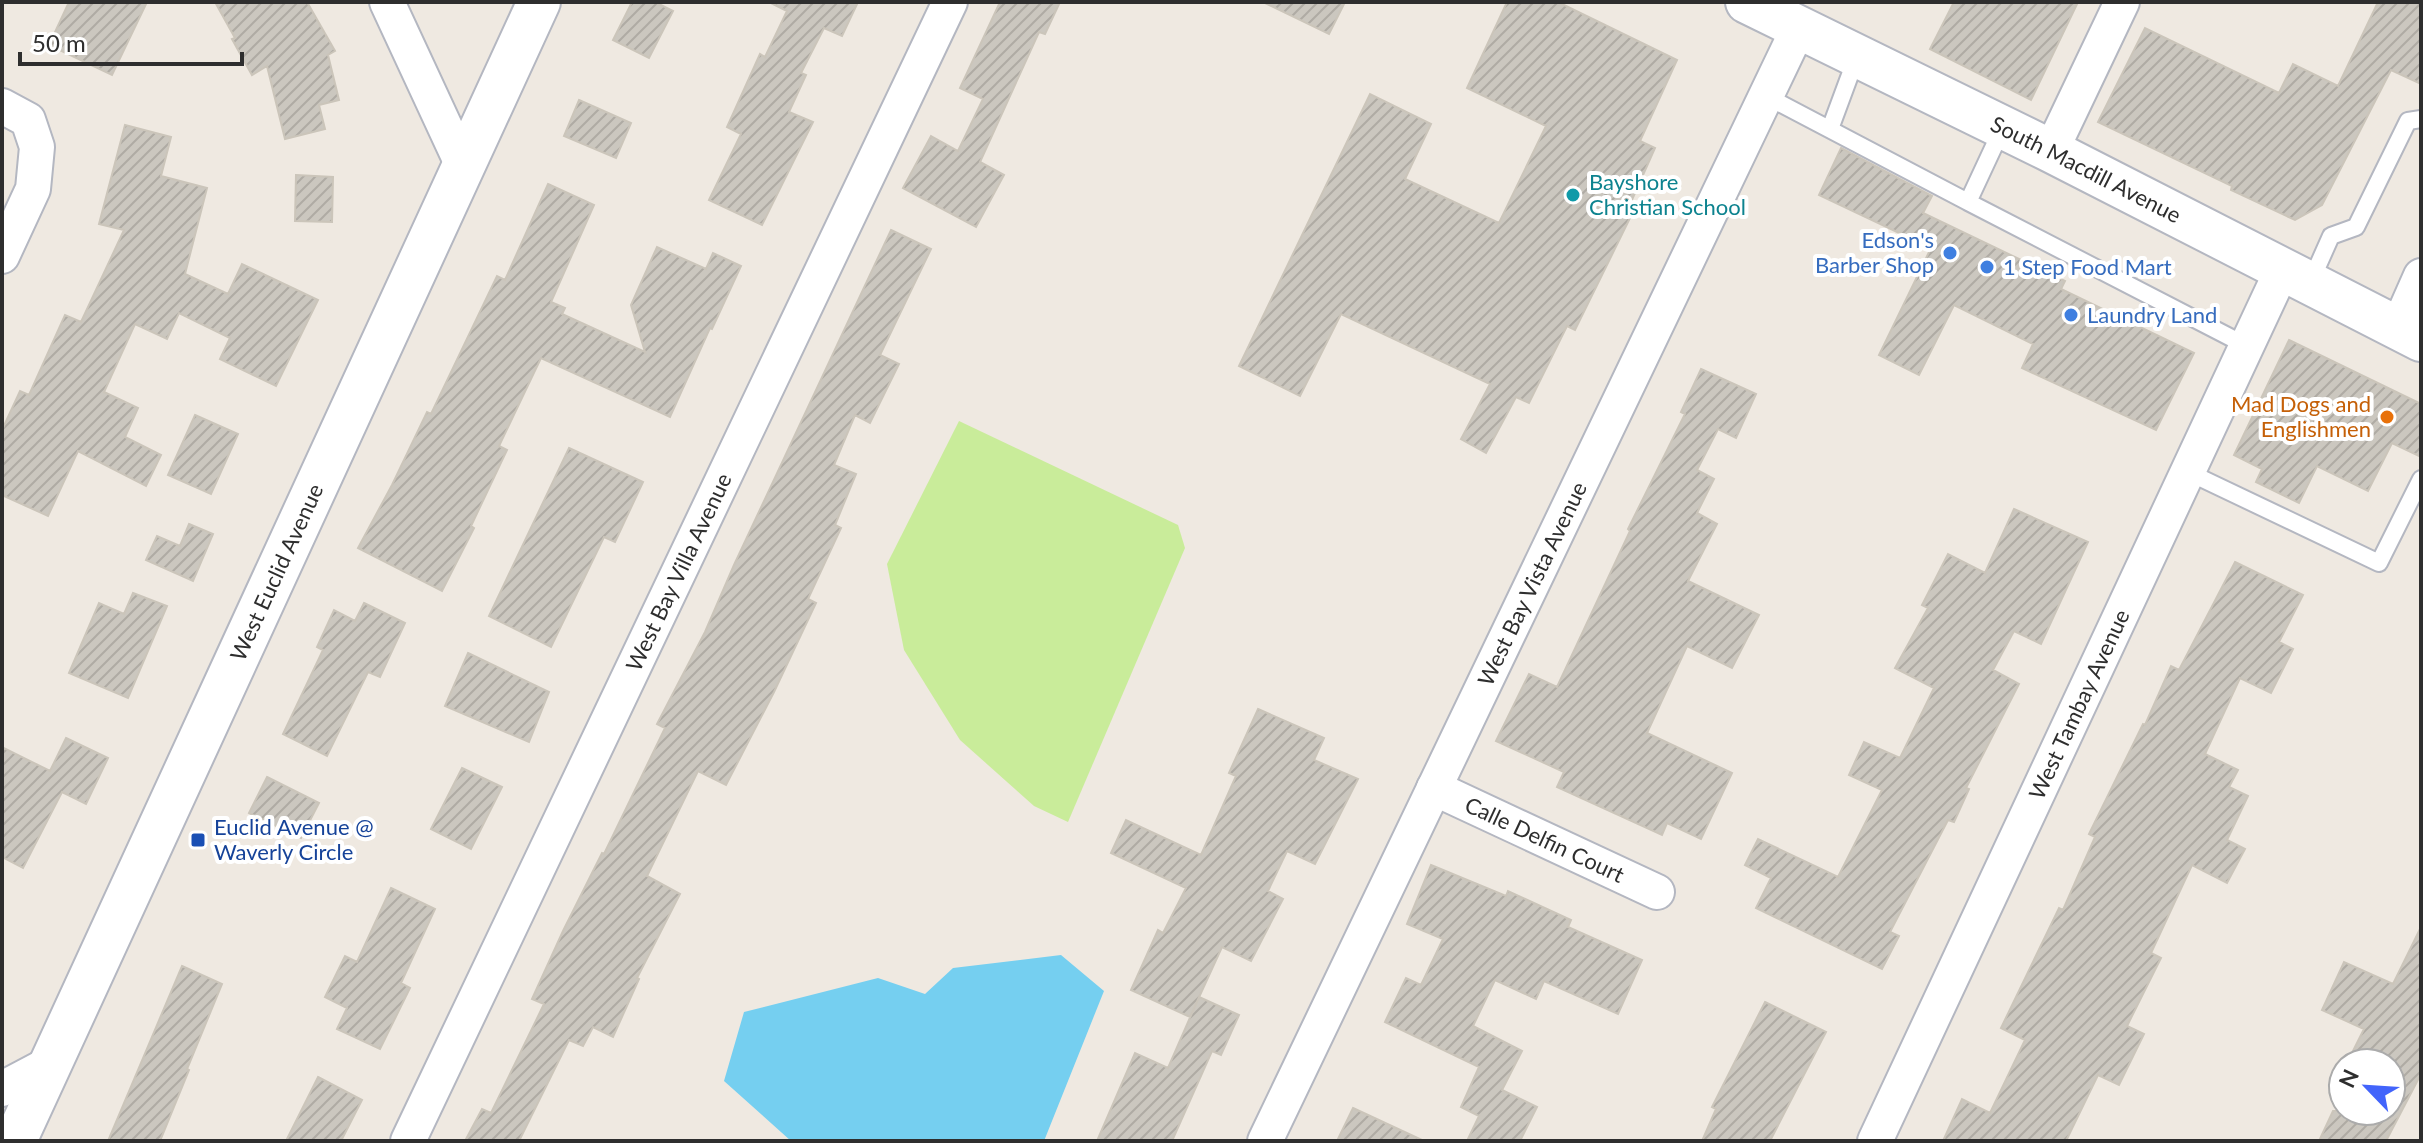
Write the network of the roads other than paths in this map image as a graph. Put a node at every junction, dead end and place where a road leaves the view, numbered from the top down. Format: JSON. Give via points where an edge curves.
{"nodes":[{"id":1,"x":387,"y":2,"type":"edge"},
{"id":2,"x":539,"y":2,"type":"edge"},
{"id":3,"x":950,"y":2,"type":"edge"},
{"id":4,"x":1747,"y":2,"type":"edge"},
{"id":5,"x":2122,"y":2,"type":"edge"},
{"id":6,"x":1799,"y":27,"type":"junction"},
{"id":7,"x":1857,"y":55,"type":"junction"},
{"id":8,"x":1766,"y":96,"type":"junction"},
{"id":9,"x":2,"y":106,"type":"edge"},
{"id":10,"x":2421,"y":119,"type":"edge"},
{"id":11,"x":2003,"y":127,"type":"junction"},
{"id":12,"x":1830,"y":129,"type":"junction"},
{"id":13,"x":2051,"y":151,"type":"junction"},
{"id":14,"x":464,"y":168,"type":"junction"},
{"id":15,"x":1968,"y":202,"type":"junction"},
{"id":16,"x":2,"y":256,"type":"edge"},
{"id":17,"x":2296,"y":276,"type":"junction"},
{"id":18,"x":2421,"y":276,"type":"edge"},
{"id":19,"x":2409,"y":334,"type":"edge"},
{"id":20,"x":2247,"y":346,"type":"junction"},
{"id":21,"x":2188,"y":472,"type":"junction"},
{"id":22,"x":2421,"y":479,"type":"edge"},
{"id":23,"x":1434,"y":788,"type":"junction"},
{"id":24,"x":1657,"y":892,"type":"dead end"},
{"id":25,"x":51,"y":1063,"type":"junction"},
{"id":26,"x":2,"y":1089,"type":"edge"},
{"id":27,"x":15,"y":1141,"type":"edge"},
{"id":28,"x":408,"y":1141,"type":"edge"},
{"id":29,"x":1265,"y":1141,"type":"edge"},
{"id":30,"x":1875,"y":1141,"type":"edge"}],
"edges":[{"from":1,"to":14,"type":"street"},
{"from":2,"to":14,"type":"street","name":"West Euclid Avenue"},
{"from":3,"to":28,"type":"street","name":"West Bay Villa Avenue"},
{"from":4,"to":6,"type":"street","name":"South Macdill Avenue"},
{"from":5,"to":13,"type":"street"},
{"from":6,"to":7,"type":"street","name":"South Macdill Avenue"},
{"from":6,"to":8,"type":"street","name":"West Bay Vista Avenue"},
{"from":7,"to":11,"type":"street","name":"South Macdill Avenue"},
{"from":7,"to":12,"type":"lane"},
{"from":8,"to":12,"type":"lane"},
{"from":8,"to":23,"type":"street","name":"West Bay Vista Avenue"},
{"from":9,"to":16,"type":"street","via":[[28,120],[37,147],[33,189]]},
{"from":10,"to":17,"type":"lane","via":[[2408,121],[2356,227],[2331,236]]},
{"from":11,"to":13,"type":"street","name":"South Macdill Avenue"},
{"from":11,"to":15,"type":"lane"},
{"from":12,"to":15,"type":"lane"},
{"from":13,"to":17,"type":"street","name":"South Macdill Avenue"},
{"from":14,"to":25,"type":"street","name":"West Euclid Avenue"},
{"from":15,"to":20,"type":"lane"},
{"from":17,"to":19,"type":"street","name":"South Macdill Avenue"},
{"from":17,"to":20,"type":"street","name":"West Tambay Avenue"},
{"from":18,"to":19,"type":"street"},
{"from":20,"to":21,"type":"street","name":"West Tambay Avenue"},
{"from":21,"to":22,"type":"lane","via":[[2379,563]]},
{"from":21,"to":30,"type":"street","name":"West Tambay Avenue"},
{"from":23,"to":24,"type":"street","name":"Calle Delfin Court"},
{"from":23,"to":29,"type":"street","name":"West Bay Vista Avenue"},
{"from":25,"to":26,"type":"street"},
{"from":25,"to":27,"type":"street","name":"West Euclid Avenue"}]}
